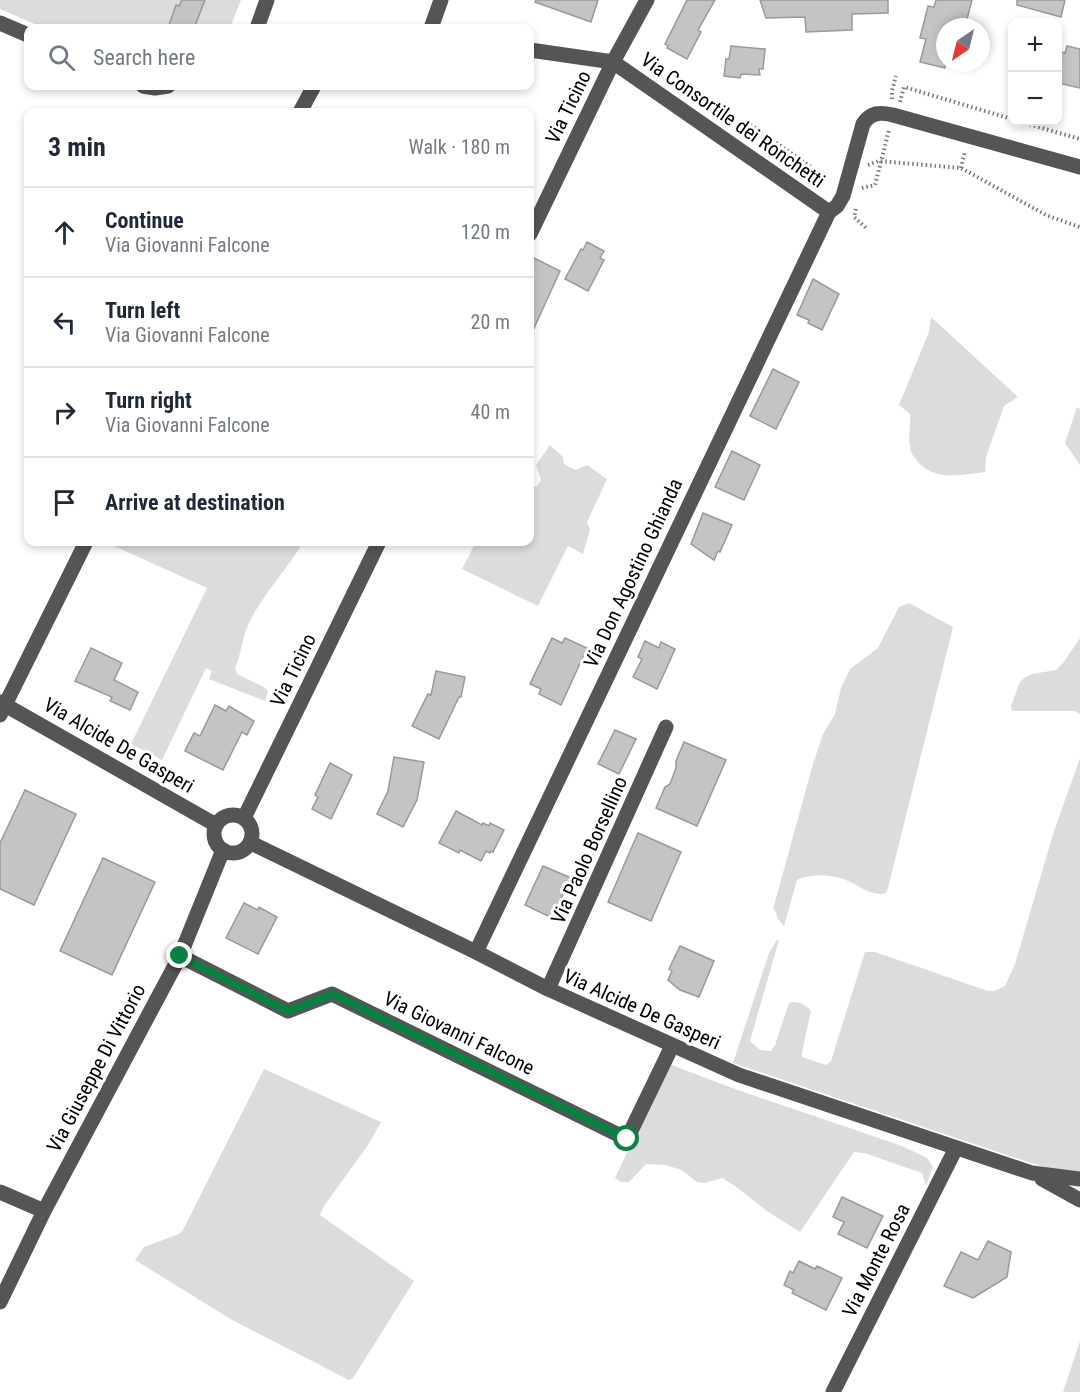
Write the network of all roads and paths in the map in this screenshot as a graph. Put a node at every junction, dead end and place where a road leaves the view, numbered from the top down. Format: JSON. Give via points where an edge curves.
{"nodes":[{"id":1,"x":267,"y":0,"type":"edge"},
{"id":2,"x":441,"y":0,"type":"edge"},
{"id":3,"x":647,"y":0,"type":"edge"},
{"id":4,"x":0,"y":23,"type":"edge"},
{"id":5,"x":258,"y":24,"type":"edge"},
{"id":6,"x":432,"y":24,"type":"edge"},
{"id":7,"x":24,"y":33,"type":"edge"},
{"id":8,"x":534,"y":51,"type":"edge"},
{"id":9,"x":613,"y":62,"type":"junction"},
{"id":10,"x":896,"y":76,"type":"dead end"},
{"id":11,"x":312,"y":90,"type":"edge"},
{"id":12,"x":302,"y":108,"type":"edge"},
{"id":13,"x":893,"y":115,"type":"junction"},
{"id":14,"x":1008,"y":118,"type":"edge"},
{"id":15,"x":1034,"y":126,"type":"edge"},
{"id":16,"x":740,"y":136,"type":"dead end"},
{"id":17,"x":1080,"y":140,"type":"edge"},
{"id":18,"x":881,"y":161,"type":"junction"},
{"id":19,"x":1080,"y":167,"type":"edge"},
{"id":20,"x":850,"y":171,"type":"junction"},
{"id":21,"x":810,"y":184,"type":"dead end"},
{"id":22,"x":850,"y":200,"type":"junction"},
{"id":23,"x":829,"y":212,"type":"junction"},
{"id":24,"x":534,"y":226,"type":"edge"},
{"id":25,"x":1080,"y":227,"type":"edge"},
{"id":26,"x":866,"y":228,"type":"dead end"},
{"id":27,"x":84,"y":546,"type":"edge"},
{"id":28,"x":377,"y":546,"type":"edge"},
{"id":29,"x":2,"y":707,"type":"edge"},
{"id":30,"x":666,"y":728,"type":"dead end"},
{"id":31,"x":244,"y":818,"type":"junction"},
{"id":32,"x":216,"y":825,"type":"junction"},
{"id":33,"x":251,"y":843,"type":"junction"},
{"id":34,"x":223,"y":850,"type":"junction"},
{"id":35,"x":476,"y":952,"type":"junction"},
{"id":36,"x":180,"y":956,"type":"junction"},
{"id":37,"x":548,"y":989,"type":"junction"},
{"id":38,"x":672,"y":1046,"type":"junction"},
{"id":39,"x":956,"y":1148,"type":"junction"},
{"id":40,"x":1032,"y":1173,"type":"junction"},
{"id":41,"x":1080,"y":1179,"type":"edge"},
{"id":42,"x":0,"y":1192,"type":"edge"},
{"id":43,"x":1080,"y":1200,"type":"edge"},
{"id":44,"x":44,"y":1211,"type":"junction"},
{"id":45,"x":0,"y":1302,"type":"edge"},
{"id":46,"x":833,"y":1392,"type":"edge"}],
"edges":[{"from":1,"to":5,"type":"street"},
{"from":2,"to":6,"type":"street"},
{"from":3,"to":9,"type":"street","name":"Via Ticino"},
{"from":4,"to":7,"type":"street"},
{"from":8,"to":9,"type":"street"},
{"from":9,"to":23,"type":"street","name":"Via Consortile dei Ronchetti"},
{"from":9,"to":24,"type":"street","name":"Via Ticino"},
{"from":10,"to":14,"type":"path","via":[[892,95],[897,103],[900,104],[904,87]]},
{"from":11,"to":12,"type":"street"},
{"from":13,"to":18,"type":"path"},
{"from":13,"to":19,"type":"street"},
{"from":13,"to":20,"type":"street","via":[[878,113],[868,117]]},
{"from":15,"to":17,"type":"path"},
{"from":16,"to":21,"type":"path","via":[[748,123],[818,172]]},
{"from":18,"to":20,"type":"path"},
{"from":18,"to":22,"type":"path","via":[[875,186],[861,189]]},
{"from":18,"to":25,"type":"path","via":[[961,168],[1046,215]]},
{"from":20,"to":22,"type":"street"},
{"from":22,"to":23,"type":"street","name":"Via Don Agostino Ghianda"},
{"from":22,"to":26,"type":"path","via":[[854,217]]},
{"from":23,"to":35,"type":"street","name":"Via Don Agostino Ghianda"},
{"from":27,"to":29,"type":"street"},
{"from":28,"to":31,"type":"street","name":"Via Ticino"},
{"from":29,"to":32,"type":"street","name":"Via Alcide De Gasperi"},
{"from":30,"to":37,"type":"street","name":"Via Paolo Borsellino"},
{"from":31,"to":32,"type":"street","via":[[226,816]]},
{"from":31,"to":33,"type":"street","via":[[252,827]]},
{"from":32,"to":34,"type":"street","via":[[214,836]]},
{"from":33,"to":34,"type":"street","via":[[235,854]]},
{"from":33,"to":35,"type":"street","name":"Via Alcide De Gasperi"},
{"from":34,"to":36,"type":"street","name":"Via Giuseppe Di Vittorio"},
{"from":35,"to":37,"type":"street","name":"Via Alcide De Gasperi"},
{"from":36,"to":38,"type":"street","name":"Via Giovanni Falcone","via":[[288,1011],[333,994],[627,1139]]},
{"from":36,"to":44,"type":"street","name":"Via Giuseppe Di Vittorio"},
{"from":37,"to":38,"type":"street","name":"Via Alcide De Gasperi"},
{"from":38,"to":39,"type":"street","name":"Via Alcide De Gasperi","via":[[739,1075]]},
{"from":39,"to":40,"type":"street","name":"Via Alcide De Gasperi"},
{"from":39,"to":46,"type":"street","name":"Via Monte Rosa"},
{"from":40,"to":41,"type":"street","name":"Via Alcide De Gasperi"},
{"from":40,"to":43,"type":"street","name":"Via Alcide De Gasperi"},
{"from":42,"to":44,"type":"street"},
{"from":44,"to":45,"type":"street","name":"Via Giuseppe Di Vittorio"}]}
